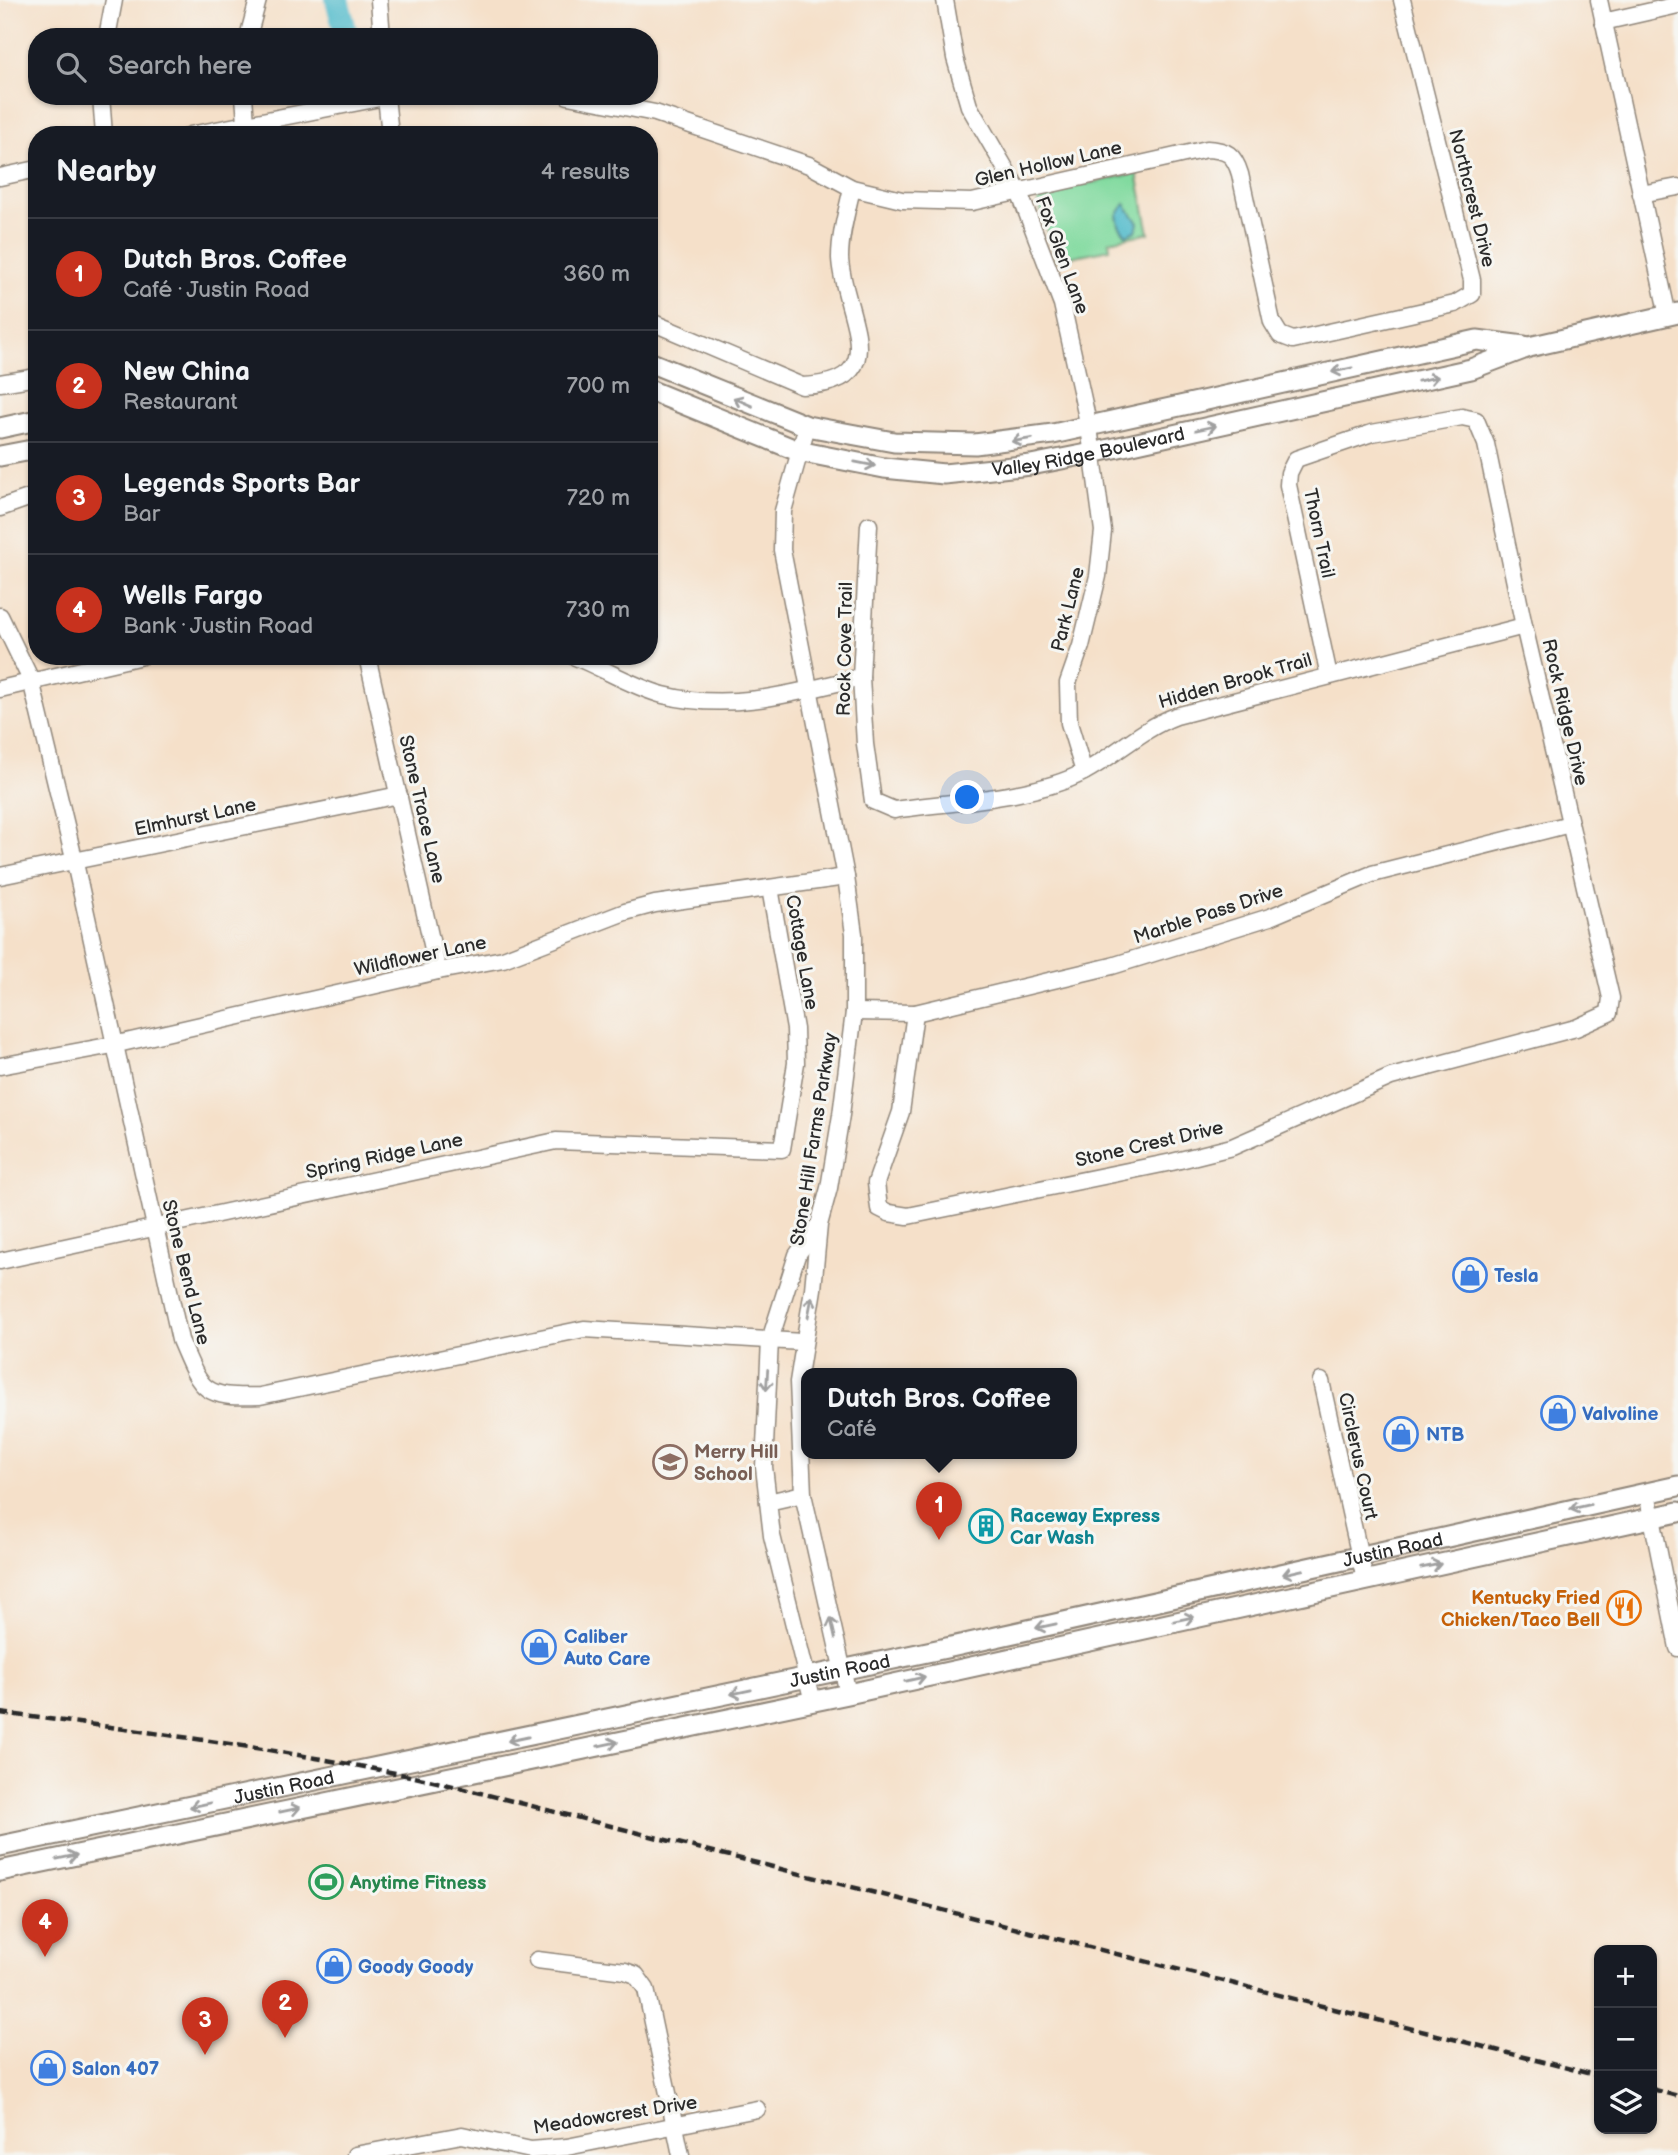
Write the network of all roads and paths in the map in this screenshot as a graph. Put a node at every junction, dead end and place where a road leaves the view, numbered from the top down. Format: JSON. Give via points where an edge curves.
{"nodes":[{"id":1,"x":114,"y":0,"type":"edge"},
{"id":2,"x":258,"y":0,"type":"edge"},
{"id":3,"x":379,"y":0,"type":"edge"},
{"id":4,"x":945,"y":0,"type":"edge"},
{"id":5,"x":1402,"y":0,"type":"edge"},
{"id":6,"x":1598,"y":0,"type":"edge"},
{"id":7,"x":1678,"y":5,"type":"edge"},
{"id":8,"x":1603,"y":22,"type":"junction"},
{"id":9,"x":109,"y":28,"type":"edge"},
{"id":10,"x":250,"y":28,"type":"edge"},
{"id":11,"x":381,"y":28,"type":"edge"},
{"id":12,"x":102,"y":105,"type":"edge"},
{"id":13,"x":245,"y":105,"type":"edge"},
{"id":14,"x":347,"y":105,"type":"edge"},
{"id":15,"x":388,"y":105,"type":"edge"},
{"id":16,"x":610,"y":105,"type":"edge"},
{"id":17,"x":103,"y":126,"type":"edge"},
{"id":18,"x":246,"y":126,"type":"edge"},
{"id":19,"x":255,"y":126,"type":"edge"},
{"id":20,"x":389,"y":126,"type":"edge"},
{"id":21,"x":28,"y":171,"type":"edge"},
{"id":22,"x":0,"y":177,"type":"edge"},
{"id":23,"x":1678,"y":187,"type":"edge"},
{"id":24,"x":852,"y":188,"type":"junction"},
{"id":25,"x":1019,"y":192,"type":"junction"},
{"id":26,"x":1641,"y":194,"type":"junction"},
{"id":27,"x":1260,"y":260,"type":"joint"},
{"id":28,"x":1673,"y":314,"type":"edge"},
{"id":29,"x":658,"y":324,"type":"edge"},
{"id":30,"x":1529,"y":347,"type":"junction"},
{"id":31,"x":658,"y":366,"type":"edge"},
{"id":32,"x":28,"y":378,"type":"edge"},
{"id":33,"x":0,"y":383,"type":"edge"},
{"id":34,"x":658,"y":394,"type":"edge"},
{"id":35,"x":1476,"y":420,"type":"joint"},
{"id":36,"x":28,"y":422,"type":"edge"},
{"id":37,"x":807,"y":426,"type":"junction"},
{"id":38,"x":1088,"y":426,"type":"junction"},
{"id":39,"x":0,"y":428,"type":"edge"},
{"id":40,"x":28,"y":451,"type":"edge"},
{"id":41,"x":798,"y":451,"type":"junction"},
{"id":42,"x":1092,"y":453,"type":"junction"},
{"id":43,"x":0,"y":456,"type":"edge"},
{"id":44,"x":28,"y":498,"type":"edge"},
{"id":45,"x":0,"y":508,"type":"edge"},
{"id":46,"x":869,"y":525,"type":"dead end"},
{"id":47,"x":0,"y":616,"type":"edge"},
{"id":48,"x":1524,"y":626,"type":"junction"},
{"id":49,"x":100,"y":665,"type":"edge"},
{"id":50,"x":369,"y":665,"type":"edge"},
{"id":51,"x":594,"y":665,"type":"edge"},
{"id":52,"x":1329,"y":676,"type":"junction"},
{"id":53,"x":861,"y":677,"type":"junction"},
{"id":54,"x":31,"y":680,"type":"junction"},
{"id":55,"x":0,"y":689,"type":"edge"},
{"id":56,"x":808,"y":690,"type":"junction"},
{"id":57,"x":1084,"y":772,"type":"junction"},
{"id":58,"x":399,"y":795,"type":"junction"},
{"id":59,"x":885,"y":808,"type":"joint"},
{"id":60,"x":1570,"y":824,"type":"junction"},
{"id":61,"x":75,"y":863,"type":"junction"},
{"id":62,"x":0,"y":876,"type":"edge"},
{"id":63,"x":846,"y":877,"type":"junction"},
{"id":64,"x":770,"y":888,"type":"junction"},
{"id":65,"x":438,"y":971,"type":"junction"},
{"id":66,"x":854,"y":1012,"type":"junction"},
{"id":67,"x":915,"y":1013,"type":"junction"},
{"id":68,"x":1609,"y":1013,"type":"joint"},
{"id":69,"x":113,"y":1045,"type":"junction"},
{"id":70,"x":0,"y":1066,"type":"edge"},
{"id":71,"x":782,"y":1149,"type":"joint"},
{"id":72,"x":819,"y":1225,"type":"junction"},
{"id":73,"x":153,"y":1227,"type":"junction"},
{"id":74,"x":0,"y":1261,"type":"edge"},
{"id":75,"x":770,"y":1340,"type":"junction"},
{"id":76,"x":803,"y":1342,"type":"junction"},
{"id":77,"x":1321,"y":1381,"type":"dead end"},
{"id":78,"x":801,"y":1449,"type":"edge"},
{"id":79,"x":801,"y":1459,"type":"edge"},
{"id":80,"x":1678,"y":1486,"type":"edge"},
{"id":81,"x":1647,"y":1493,"type":"junction"},
{"id":82,"x":803,"y":1494,"type":"junction"},
{"id":83,"x":768,"y":1502,"type":"junction"},
{"id":84,"x":1678,"y":1512,"type":"edge"},
{"id":85,"x":1652,"y":1518,"type":"junction"},
{"id":86,"x":1359,"y":1557,"type":"junction"},
{"id":87,"x":1365,"y":1580,"type":"junction"},
{"id":88,"x":1113,"y":1612,"type":"junction"},
{"id":89,"x":1118,"y":1633,"type":"junction"},
{"id":90,"x":1678,"y":1648,"type":"edge"},
{"id":91,"x":843,"y":1670,"type":"junction"},
{"id":92,"x":808,"y":1677,"type":"junction"},
{"id":93,"x":848,"y":1694,"type":"junction"},
{"id":94,"x":813,"y":1702,"type":"junction"},
{"id":95,"x":0,"y":1846,"type":"edge"},
{"id":96,"x":0,"y":1871,"type":"edge"},
{"id":97,"x":537,"y":1960,"type":"dead end"},
{"id":98,"x":757,"y":2109,"type":"dead end"},
{"id":99,"x":675,"y":2127,"type":"junction"},
{"id":100,"x":355,"y":2155,"type":"edge"},
{"id":101,"x":681,"y":2155,"type":"edge"}],
"edges":[{"from":1,"to":9,"type":"street"},
{"from":2,"to":10,"type":"street"},
{"from":3,"to":11,"type":"street"},
{"from":4,"to":25,"type":"street","name":"Fox Glen Lane","via":[[969,106]]},
{"from":5,"to":27,"type":"street","name":"Northcrest Drive","via":[[1472,294],[1455,304],[1293,340],[1280,335],[1272,322]]},
{"from":6,"to":8,"type":"street"},
{"from":7,"to":8,"type":"street"},
{"from":8,"to":26,"type":"street"},
{"from":12,"to":17,"type":"street"},
{"from":13,"to":18,"type":"street"},
{"from":14,"to":19,"type":"street"},
{"from":15,"to":20,"type":"street"},
{"from":16,"to":24,"type":"street","name":"Glen Hollow Lane","via":[[667,117],[809,165]]},
{"from":21,"to":22,"type":"street"},
{"from":23,"to":26,"type":"street"},
{"from":24,"to":25,"type":"street","name":"Glen Hollow Lane","via":[[902,200],[938,202],[972,202]]},
{"from":24,"to":29,"type":"street","via":[[840,260],[858,327],[858,359],[843,379],[823,386],[802,386]]},
{"from":25,"to":27,"type":"street","name":"Glen Hollow Lane","via":[[1206,149],[1226,150],[1236,160]]},
{"from":25,"to":38,"type":"street","name":"Fox Glen Lane","via":[[1062,304]]},
{"from":26,"to":28,"type":"street"},
{"from":28,"to":30,"type":"main road","name":"Valley Ridge Boulevard"},
{"from":30,"to":38,"type":"main road","name":"Valley Ridge Boulevard","one_way":true,"via":[[1477,340]]},
{"from":42,"to":30,"type":"main road","name":"Valley Ridge Boulevard","one_way":true,"via":[[1471,369]]},
{"from":37,"to":31,"type":"main road","name":"Valley Ridge Boulevard","one_way":true},
{"from":32,"to":33,"type":"street"},
{"from":34,"to":41,"type":"main road","name":"Valley Ridge Boulevard"},
{"from":35,"to":48,"type":"street","name":"Rock Ridge Drive","via":[[1486,444]]},
{"from":35,"to":52,"type":"street","name":"Thorn Trail","via":[[1462,417],[1372,433],[1296,458],[1289,485]]},
{"from":36,"to":39,"type":"main road"},
{"from":38,"to":37,"type":"main road","name":"Valley Ridge Boulevard","one_way":true,"via":[[1012,441],[944,444],[871,439]]},
{"from":37,"to":41,"type":"street","name":"Stone Hill Farms Parkway"},
{"from":38,"to":42,"type":"street","name":"Fox Glen Lane"},
{"from":40,"to":43,"type":"main road"},
{"from":41,"to":42,"type":"main road","name":"Valley Ridge Boulevard","one_way":true,"via":[[944,474]]},
{"from":41,"to":56,"type":"street","name":"Stone Hill Farms Parkway","via":[[783,511],[782,550]]},
{"from":42,"to":57,"type":"street","name":"Park Lane","via":[[1103,531],[1098,576],[1069,683],[1069,723]]},
{"from":44,"to":45,"type":"street"},
{"from":46,"to":53,"type":"street","name":"Rock Cove Trail"},
{"from":47,"to":54,"type":"street","name":"Stone Bend Lane"},
{"from":48,"to":52,"type":"street","name":"Hidden Brook Trail"},
{"from":48,"to":60,"type":"street","name":"Rock Ridge Drive"},
{"from":49,"to":54,"type":"street"},
{"from":50,"to":58,"type":"street","name":"Stone Trace Lane"},
{"from":51,"to":56,"type":"street","via":[[662,695],[705,701],[766,701]]},
{"from":52,"to":57,"type":"street","name":"Hidden Brook Trail","via":[[1153,725]]},
{"from":53,"to":56,"type":"street"},
{"from":53,"to":59,"type":"street","name":"Rock Cove Trail","via":[[873,800]]},
{"from":54,"to":55,"type":"street"},
{"from":54,"to":61,"type":"street","name":"Stone Bend Lane"},
{"from":56,"to":63,"type":"street","name":"Stone Hill Farms Parkway"},
{"from":57,"to":59,"type":"street","name":"Hidden Brook Trail","via":[[1050,785],[995,795]]},
{"from":58,"to":61,"type":"street","name":"Elmhurst Lane"},
{"from":58,"to":65,"type":"street","name":"Stone Trace Lane"},
{"from":60,"to":67,"type":"street","name":"Marble Pass Drive","via":[[1372,874],[1270,918],[1192,943]]},
{"from":60,"to":68,"type":"street","name":"Rock Ridge Drive","via":[[1611,998]]},
{"from":61,"to":62,"type":"street","name":"Elmhurst Lane"},
{"from":61,"to":69,"type":"street","name":"Stone Bend Lane"},
{"from":63,"to":64,"type":"street","name":"Wildflower Lane"},
{"from":63,"to":66,"type":"street","name":"Stone Hill Farms Parkway","via":[[854,934]]},
{"from":64,"to":65,"type":"street","name":"Wildflower Lane","via":[[655,904],[503,959]]},
{"from":64,"to":71,"type":"street","name":"Cottage Lane","via":[[795,1029],[796,1063]]},
{"from":65,"to":69,"type":"street","name":"Wildflower Lane"},
{"from":66,"to":67,"type":"street","name":"Marble Pass Drive"},
{"from":66,"to":72,"type":"street","name":"Stone Hill Farms Parkway","via":[[841,1115]]},
{"from":67,"to":68,"type":"street","name":"Stone Crest Drive","via":[[901,1112],[876,1183],[879,1208],[908,1216],[1232,1147],[1391,1077],[1576,1028]]},
{"from":69,"to":70,"type":"street","name":"Wildflower Lane"},
{"from":69,"to":73,"type":"street","name":"Stone Bend Lane"},
{"from":71,"to":73,"type":"street","name":"Spring Ridge Lane","via":[[556,1141]]},
{"from":72,"to":75,"type":"street","via":[[797,1255]]},
{"from":76,"to":72,"type":"street","name":"Stone Hill Farms Parkway","one_way":true},
{"from":73,"to":74,"type":"street","name":"Spring Ridge Lane"},
{"from":73,"to":75,"type":"street","name":"Stone Bend Lane","via":[[180,1340],[198,1380],[224,1397],[260,1396],[584,1329]]},
{"from":75,"to":76,"type":"street","name":"Stone Bend Lane"},
{"from":75,"to":83,"type":"street","one_way":true,"via":[[764,1467]]},
{"from":76,"to":78,"type":"street","name":"Stone Hill Farms Parkway","via":[[798,1382]]},
{"from":77,"to":86,"type":"street","name":"Circlerus Court"},
{"from":79,"to":82,"type":"street","name":"Stone Hill Farms Parkway"},
{"from":80,"to":81,"type":"main road","name":"Justin Road"},
{"from":81,"to":85,"type":"street"},
{"from":81,"to":86,"type":"main road","name":"Justin Road","one_way":true},
{"from":82,"to":83,"type":"street"},
{"from":91,"to":82,"type":"street","name":"Stone Hill Farms Parkway","one_way":true},
{"from":83,"to":92,"type":"street"},
{"from":84,"to":85,"type":"main road","name":"Justin Road"},
{"from":87,"to":85,"type":"main road","name":"Justin Road","one_way":true},
{"from":85,"to":90,"type":"street"},
{"from":86,"to":87,"type":"street","name":"Circlerus Court"},
{"from":86,"to":88,"type":"main road","name":"Justin Road","one_way":true},
{"from":89,"to":87,"type":"main road","name":"Justin Road","one_way":true},
{"from":88,"to":89,"type":"main road"},
{"from":88,"to":91,"type":"main road","name":"Justin Road","one_way":true},
{"from":93,"to":89,"type":"main road","name":"Justin Road","one_way":true},
{"from":91,"to":92,"type":"main road","name":"Justin Road"},
{"from":91,"to":93,"type":"street","name":"Stone Hill Farms Parkway"},
{"from":92,"to":94,"type":"street"},
{"from":92,"to":95,"type":"main road","name":"Justin Road","one_way":true},
{"from":93,"to":94,"type":"main road","name":"Justin Road"},
{"from":96,"to":94,"type":"main road","name":"Justin Road","one_way":true},
{"from":97,"to":99,"type":"street","via":[[636,1975],[646,1989]]},
{"from":98,"to":99,"type":"street","name":"Meadowcrest Drive"},
{"from":99,"to":100,"type":"street","name":"Meadowcrest Drive","via":[[567,2147],[517,2148],[462,2135]]},
{"from":99,"to":101,"type":"street"}]}
